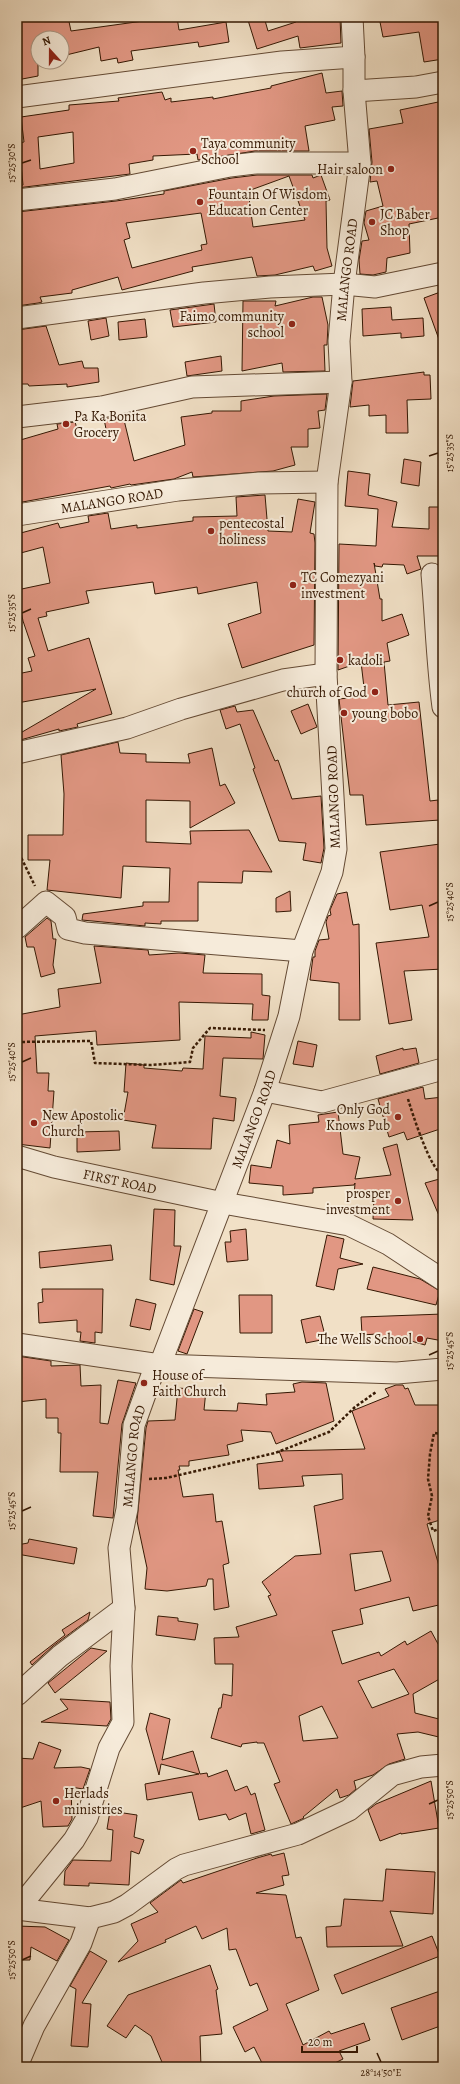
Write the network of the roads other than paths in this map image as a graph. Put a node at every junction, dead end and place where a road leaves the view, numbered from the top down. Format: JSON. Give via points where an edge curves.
{"nodes":[{"id":1,"x":352,"y":17,"type":"edge"},
{"id":2,"x":354,"y":57,"type":"junction"},
{"id":3,"x":443,"y":82,"type":"edge"},
{"id":4,"x":354,"y":91,"type":"junction"},
{"id":5,"x":17,"y":97,"type":"edge"},
{"id":6,"x":360,"y":163,"type":"junction"},
{"id":7,"x":17,"y":200,"type":"edge"},
{"id":8,"x":443,"y":273,"type":"edge"},
{"id":9,"x":344,"y":284,"type":"junction"},
{"id":10,"x":17,"y":318,"type":"edge"},
{"id":11,"x":341,"y":382,"type":"junction"},
{"id":12,"x":17,"y":418,"type":"edge"},
{"id":13,"x":327,"y":482,"type":"junction"},
{"id":14,"x":17,"y":516,"type":"edge"},
{"id":15,"x":432,"y":574,"type":"dead end"},
{"id":16,"x":326,"y":674,"type":"junction"},
{"id":17,"x":443,"y":707,"type":"edge"},
{"id":18,"x":17,"y":752,"type":"edge"},
{"id":19,"x":17,"y":928,"type":"edge"},
{"id":20,"x":302,"y":951,"type":"junction"},
{"id":21,"x":443,"y":1069,"type":"edge"},
{"id":22,"x":265,"y":1091,"type":"junction"},
{"id":23,"x":17,"y":1156,"type":"edge"},
{"id":24,"x":223,"y":1202,"type":"junction"},
{"id":25,"x":443,"y":1280,"type":"edge"},
{"id":26,"x":17,"y":1344,"type":"edge"},
{"id":27,"x":160,"y":1365,"type":"junction"},
{"id":28,"x":443,"y":1369,"type":"edge"},
{"id":29,"x":124,"y":1608,"type":"junction"},
{"id":30,"x":17,"y":1695,"type":"edge"},
{"id":31,"x":443,"y":1765,"type":"edge"},
{"id":32,"x":18,"y":1909,"type":"edge"},
{"id":33,"x":90,"y":1918,"type":"junction"},
{"id":34,"x":17,"y":2066,"type":"edge"}],
"edges":[{"from":1,"to":2,"type":"street","name":"MALANGO ROAD"},
{"from":2,"to":4,"type":"street","name":"MALANGO ROAD"},
{"from":2,"to":5,"type":"street","via":[[282,62]]},
{"from":3,"to":4,"type":"street","via":[[416,87]]},
{"from":4,"to":6,"type":"street","name":"MALANGO ROAD"},
{"from":6,"to":7,"type":"street","via":[[243,164],[116,189]]},
{"from":6,"to":9,"type":"street","name":"MALANGO ROAD"},
{"from":8,"to":9,"type":"street","via":[[375,287]]},
{"from":9,"to":10,"type":"street","via":[[204,293]]},
{"from":9,"to":11,"type":"street","name":"MALANGO ROAD","via":[[339,341]]},
{"from":11,"to":12,"type":"street","via":[[192,387],[102,407]]},
{"from":11,"to":13,"type":"street","name":"MALANGO ROAD"},
{"from":13,"to":14,"type":"street","name":"MALANGO ROAD","via":[[259,483],[178,490]]},
{"from":13,"to":16,"type":"street","name":"MALANGO ROAD"},
{"from":15,"to":17,"type":"street","via":[[437,666]]},
{"from":16,"to":18,"type":"street","via":[[246,689],[127,728]]},
{"from":16,"to":20,"type":"street","name":"MALANGO ROAD","via":[[336,849],[332,872]]},
{"from":19,"to":20,"type":"street","via":[[46,902],[65,917],[68,930]]},
{"from":20,"to":22,"type":"street","name":"MALANGO ROAD","via":[[289,1016]]},
{"from":21,"to":22,"type":"street","via":[[322,1102]]},
{"from":22,"to":24,"type":"street","name":"MALANGO ROAD"},
{"from":23,"to":24,"type":"street","name":"FIRST ROAD","via":[[54,1167]]},
{"from":24,"to":25,"type":"street","name":"FIRST ROAD","via":[[348,1225],[388,1244]]},
{"from":24,"to":27,"type":"street","name":"MALANGO ROAD"},
{"from":26,"to":27,"type":"street"},
{"from":27,"to":28,"type":"street","via":[[397,1373]]},
{"from":27,"to":29,"type":"street","name":"MALANGO ROAD","via":[[152,1375],[134,1425],[130,1480],[119,1548]]},
{"from":29,"to":30,"type":"street","via":[[60,1656]]},
{"from":29,"to":32,"type":"street","name":"MALANGO ROAD","via":[[121,1666],[123,1722],[110,1748],[84,1823],[74,1840]]},
{"from":31,"to":33,"type":"street","via":[[421,1766],[392,1775],[348,1810],[298,1834],[184,1865],[127,1905],[114,1912]]},
{"from":32,"to":33,"type":"street"},
{"from":33,"to":34,"type":"street","via":[[81,1943],[34,2026]]}]}
